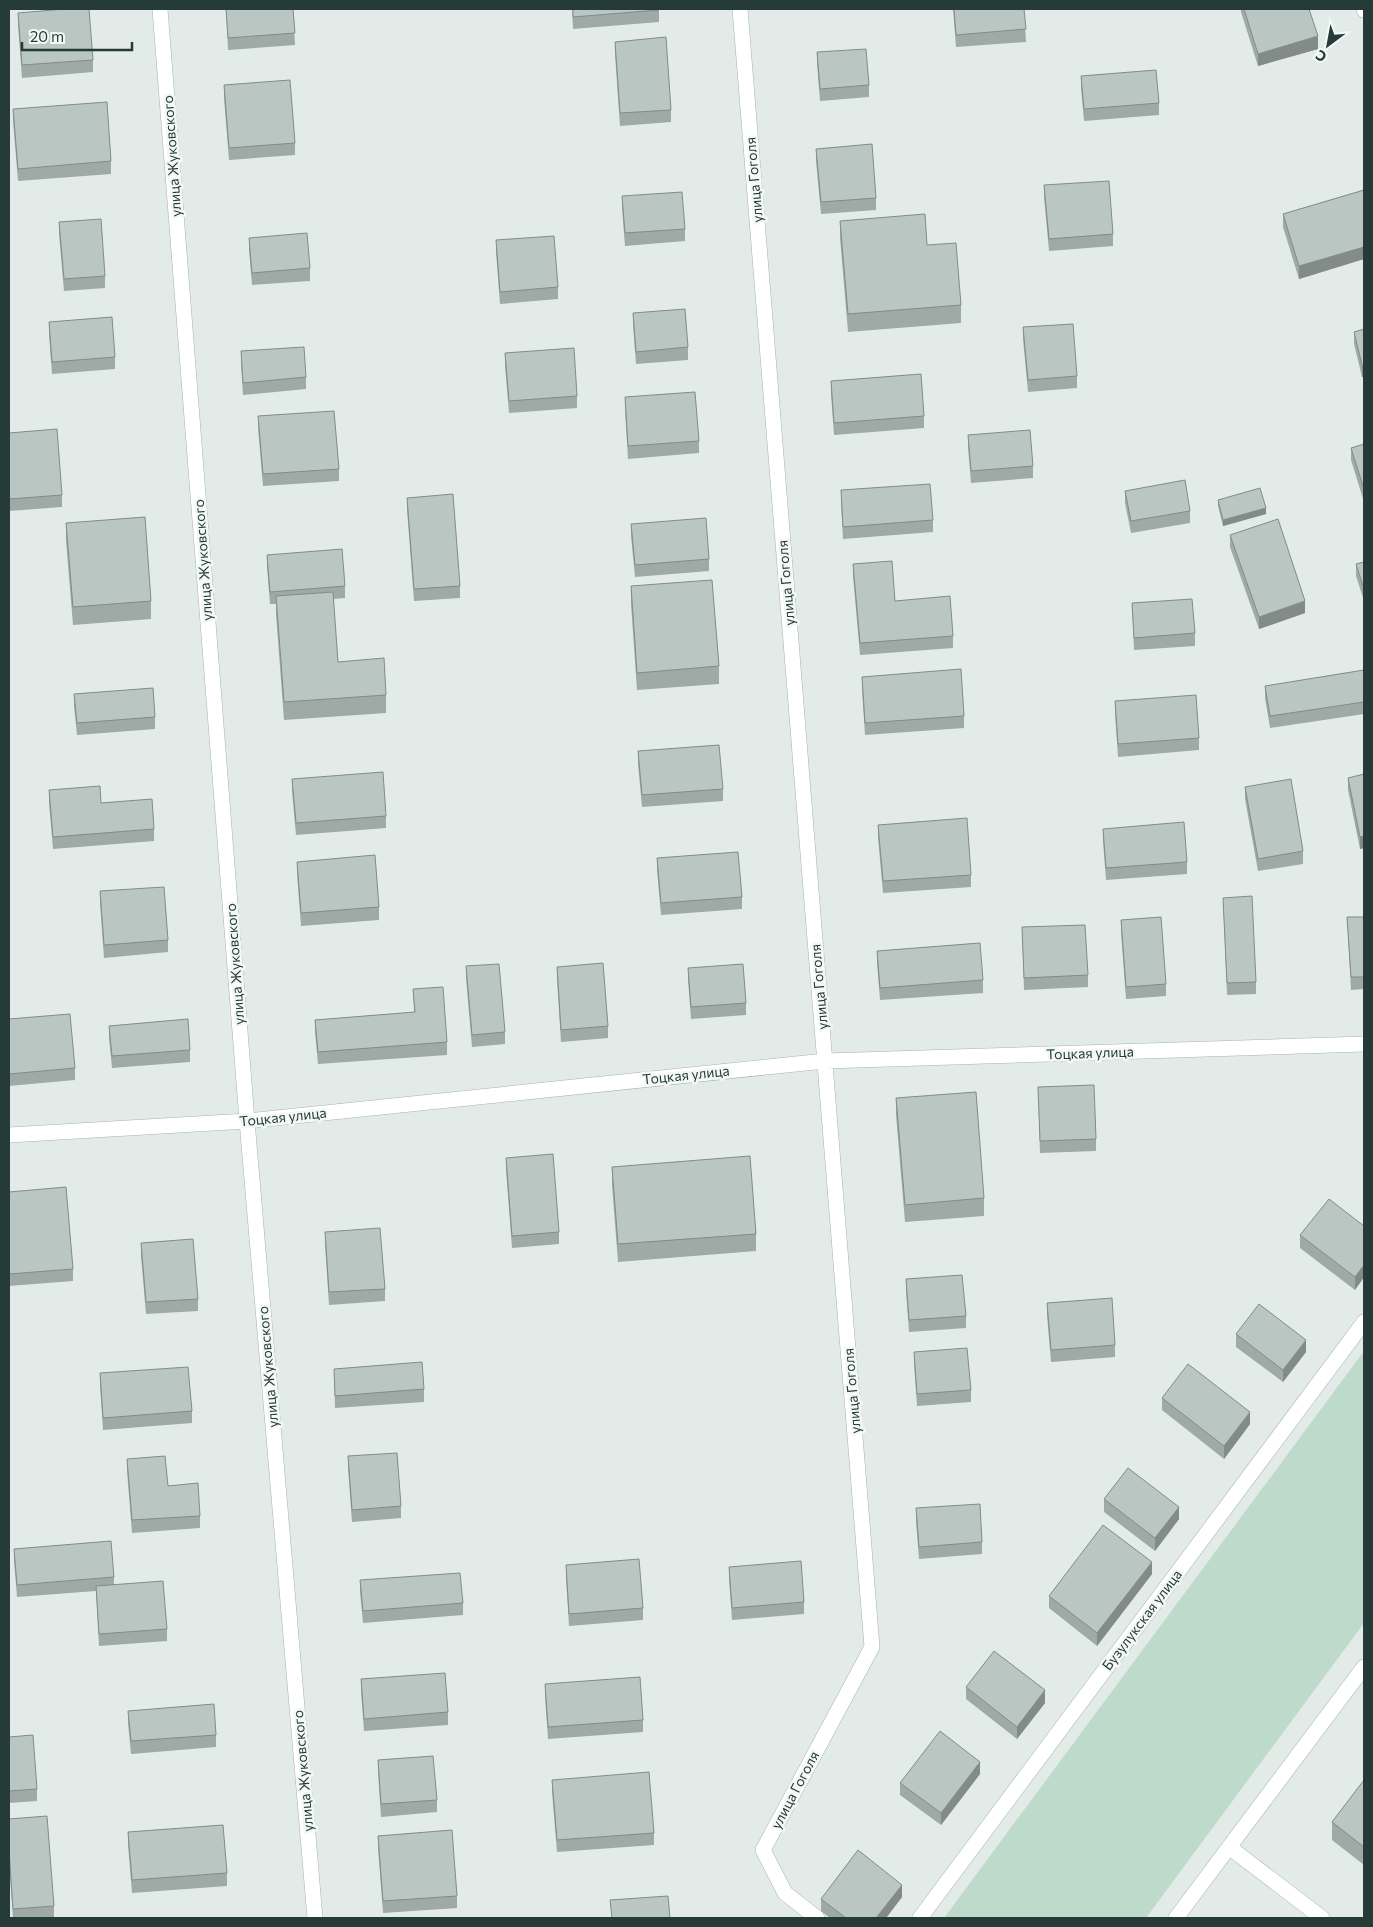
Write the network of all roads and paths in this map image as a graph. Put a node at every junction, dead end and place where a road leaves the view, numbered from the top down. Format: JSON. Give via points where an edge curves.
{"nodes":[{"id":1,"x":160,"y":9,"type":"edge"},
{"id":2,"x":740,"y":9,"type":"edge"},
{"id":3,"x":1364,"y":1044,"type":"edge"},
{"id":4,"x":825,"y":1061,"type":"junction"},
{"id":5,"x":247,"y":1121,"type":"junction"},
{"id":6,"x":9,"y":1135,"type":"edge"},
{"id":7,"x":1364,"y":1322,"type":"edge"},
{"id":8,"x":1364,"y":1667,"type":"edge"},
{"id":9,"x":1229,"y":1847,"type":"junction"},
{"id":10,"x":315,"y":1918,"type":"edge"},
{"id":11,"x":817,"y":1918,"type":"edge"},
{"id":12,"x":920,"y":1918,"type":"edge"},
{"id":13,"x":1176,"y":1918,"type":"edge"},
{"id":14,"x":1322,"y":1918,"type":"edge"}],
"edges":[{"from":1,"to":5,"type":"street","name":"улица Жуковского"},
{"from":2,"to":4,"type":"street","name":"улица Гоголя"},
{"from":3,"to":4,"type":"street","name":"Тоцкая улица"},
{"from":4,"to":5,"type":"street","name":"Тоцкая улица"},
{"from":4,"to":11,"type":"street","name":"улица Гоголя","via":[[872,1648],[763,1850],[785,1893]]},
{"from":5,"to":6,"type":"street","name":"Тоцкая улица"},
{"from":5,"to":10,"type":"street","name":"улица Жуковского"},
{"from":7,"to":12,"type":"street","name":"Бузулукская улица"},
{"from":8,"to":9,"type":"street"},
{"from":9,"to":13,"type":"street"},
{"from":9,"to":14,"type":"street"}]}
